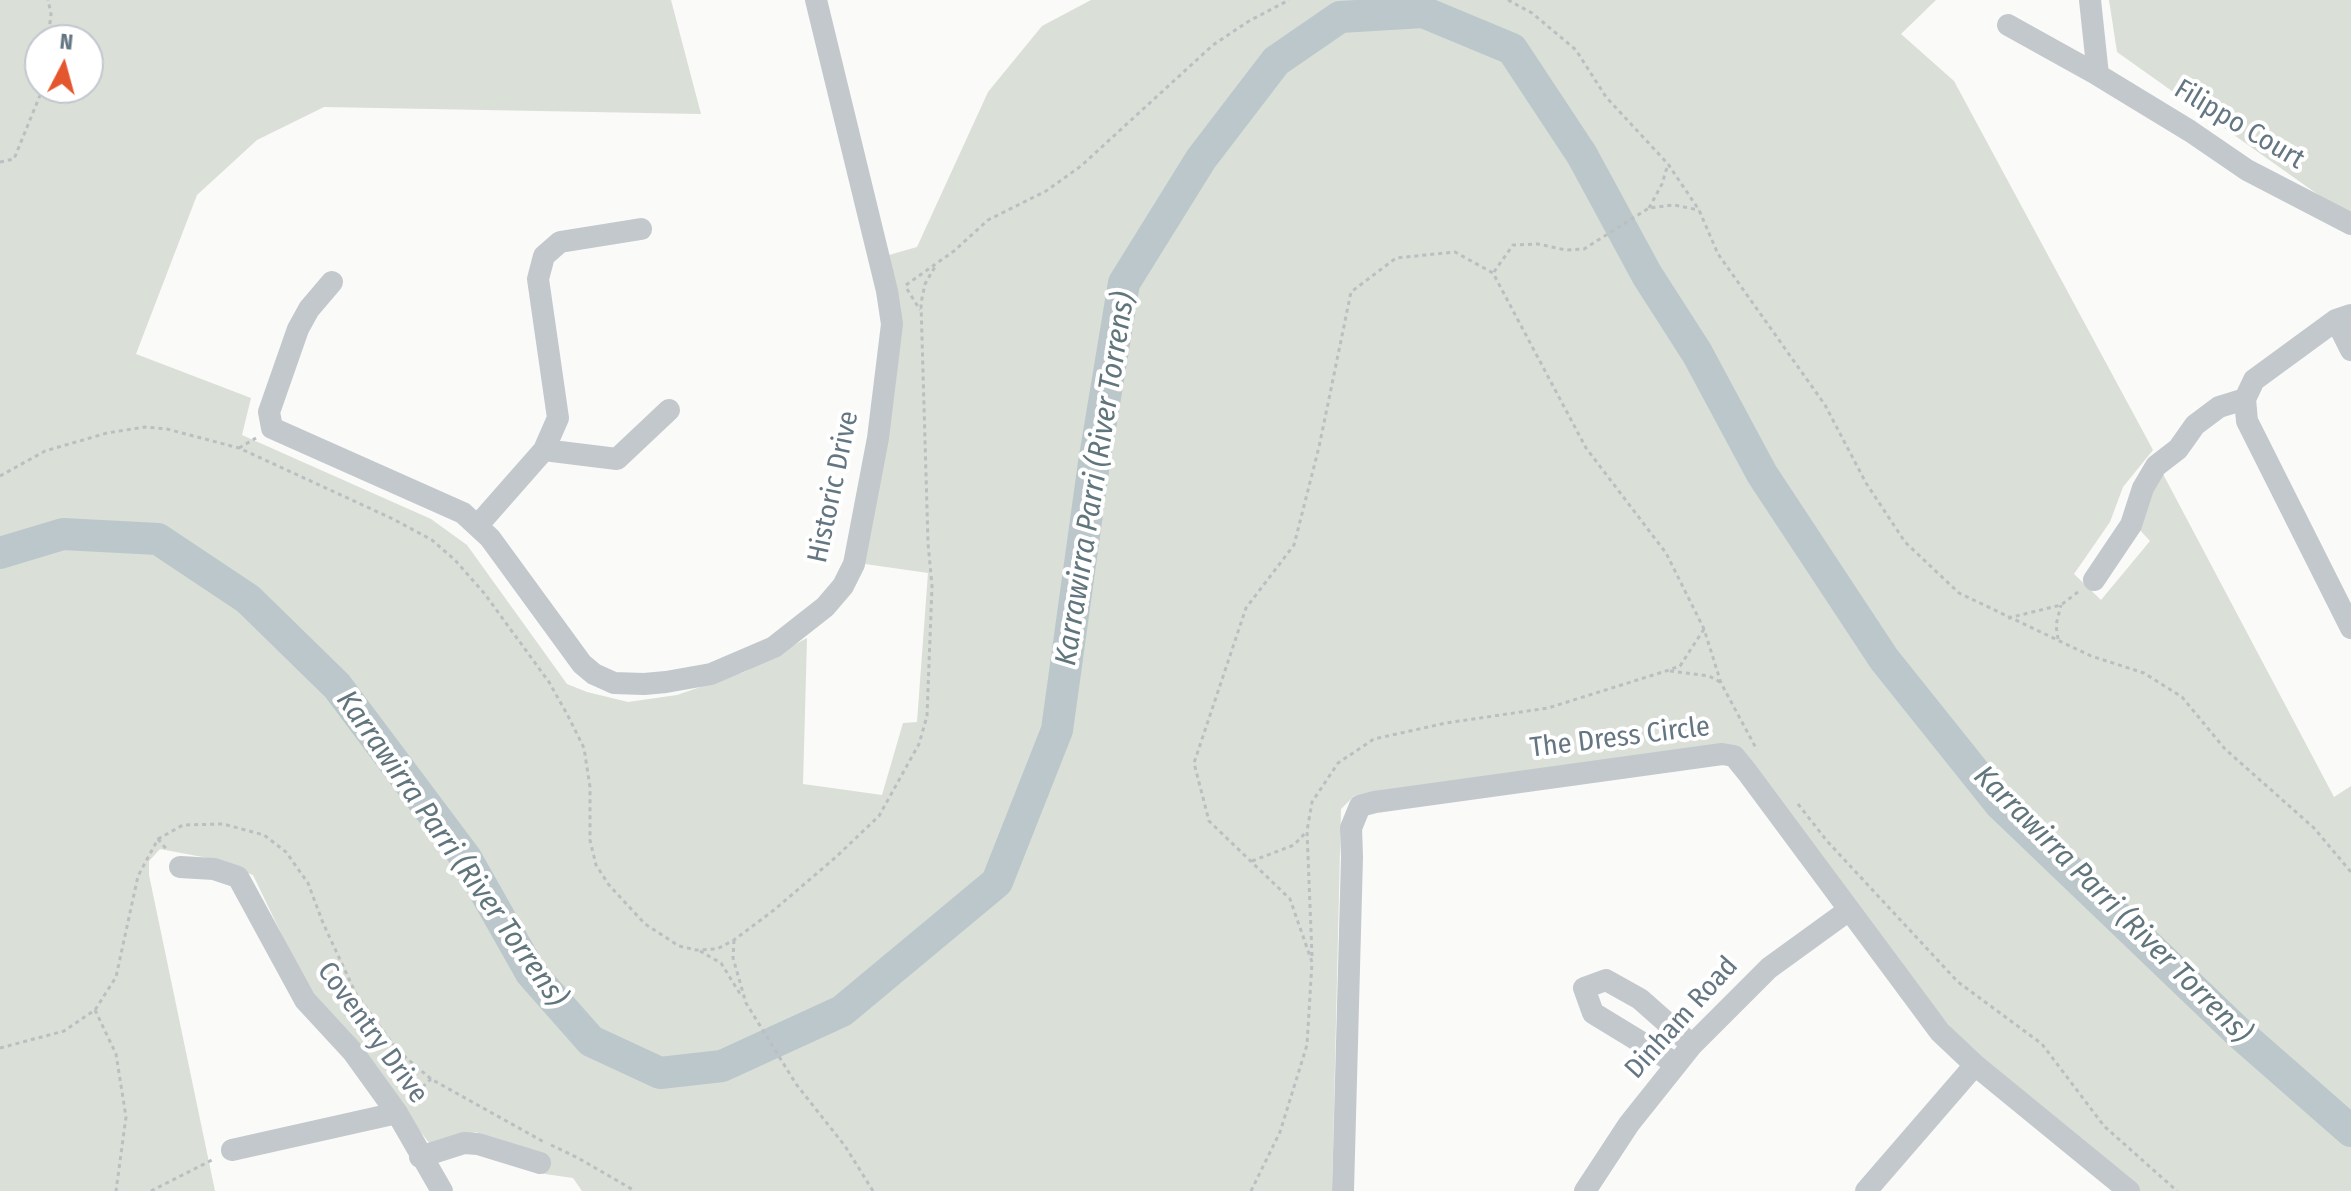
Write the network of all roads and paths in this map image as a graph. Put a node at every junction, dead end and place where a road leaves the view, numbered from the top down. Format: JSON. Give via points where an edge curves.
{"nodes":[{"id":1,"x":48,"y":0,"type":"edge"},
{"id":2,"x":816,"y":0,"type":"edge"},
{"id":3,"x":1289,"y":0,"type":"edge"},
{"id":4,"x":1508,"y":0,"type":"edge"},
{"id":5,"x":2090,"y":0,"type":"edge"},
{"id":6,"x":50,"y":24,"type":"edge"},
{"id":7,"x":2008,"y":25,"type":"dead end"},
{"id":8,"x":2098,"y":75,"type":"junction"},
{"id":9,"x":36,"y":104,"type":"edge"},
{"id":10,"x":0,"y":162,"type":"edge"},
{"id":11,"x":1668,"y":164,"type":"junction"},
{"id":12,"x":1649,"y":208,"type":"junction"},
{"id":13,"x":1699,"y":210,"type":"junction"},
{"id":14,"x":2351,"y":224,"type":"edge"},
{"id":15,"x":641,"y":229,"type":"dead end"},
{"id":16,"x":936,"y":265,"type":"junction"},
{"id":17,"x":1493,"y":273,"type":"junction"},
{"id":18,"x":332,"y":282,"type":"dead end"},
{"id":19,"x":896,"y":288,"type":"junction"},
{"id":20,"x":922,"y":313,"type":"junction"},
{"id":21,"x":2343,"y":317,"type":"edge"},
{"id":22,"x":2351,"y":350,"type":"edge"},
{"id":23,"x":2245,"y":399,"type":"junction"},
{"id":24,"x":669,"y":410,"type":"dead end"},
{"id":25,"x":544,"y":450,"type":"junction"},
{"id":26,"x":0,"y":476,"type":"edge"},
{"id":27,"x":478,"y":525,"type":"junction"},
{"id":28,"x":2094,"y":580,"type":"joint"},
{"id":29,"x":2061,"y":605,"type":"junction"},
{"id":30,"x":2008,"y":618,"type":"junction"},
{"id":31,"x":2351,"y":628,"type":"edge"},
{"id":32,"x":1704,"y":629,"type":"junction"},
{"id":33,"x":2058,"y":639,"type":"junction"},
{"id":34,"x":1666,"y":671,"type":"junction"},
{"id":35,"x":1721,"y":683,"type":"junction"},
{"id":36,"x":1760,"y":757,"type":"dead end"},
{"id":37,"x":1799,"y":805,"type":"dead end"},
{"id":38,"x":1307,"y":831,"type":"junction"},
{"id":39,"x":1251,"y":861,"type":"junction"},
{"id":40,"x":180,"y":867,"type":"dead end"},
{"id":41,"x":2351,"y":872,"type":"edge"},
{"id":42,"x":1849,"y":910,"type":"junction"},
{"id":43,"x":734,"y":940,"type":"junction"},
{"id":44,"x":696,"y":950,"type":"junction"},
{"id":45,"x":1312,"y":962,"type":"junction"},
{"id":46,"x":746,"y":1003,"type":"junction"},
{"id":47,"x":95,"y":1010,"type":"dead end"},
{"id":48,"x":1692,"y":1045,"type":"junction"},
{"id":49,"x":1675,"y":1063,"type":"junction"},
{"id":50,"x":1975,"y":1065,"type":"junction"},
{"id":51,"x":431,"y":1079,"type":"dead end"},
{"id":52,"x":397,"y":1113,"type":"junction"},
{"id":53,"x":232,"y":1150,"type":"joint"},
{"id":54,"x":420,"y":1157,"type":"junction"},
{"id":55,"x":540,"y":1163,"type":"dead end"},
{"id":56,"x":116,"y":1191,"type":"edge"},
{"id":57,"x":151,"y":1191,"type":"edge"},
{"id":58,"x":442,"y":1191,"type":"edge"},
{"id":59,"x":873,"y":1191,"type":"edge"},
{"id":60,"x":1251,"y":1191,"type":"edge"},
{"id":61,"x":1343,"y":1191,"type":"edge"},
{"id":62,"x":1585,"y":1191,"type":"edge"},
{"id":63,"x":1866,"y":1191,"type":"edge"},
{"id":64,"x":2129,"y":1191,"type":"edge"},
{"id":65,"x":2177,"y":1191,"type":"edge"}],
"edges":[{"from":1,"to":6,"type":"path"},
{"from":2,"to":19,"type":"street","name":"Historic Drive"},
{"from":3,"to":16,"type":"path","via":[[1213,45],[1081,166],[1046,191],[988,220]]},
{"from":4,"to":11,"type":"path","via":[[1576,50],[1606,97]]},
{"from":5,"to":8,"type":"street"},
{"from":7,"to":8,"type":"street","name":"Filippo Court"},
{"from":8,"to":14,"type":"street","name":"Filippo Court","via":[[2247,170]]},
{"from":9,"to":10,"type":"path","via":[[14,159]]},
{"from":11,"to":12,"type":"path"},
{"from":11,"to":13,"type":"path"},
{"from":12,"to":13,"type":"path"},
{"from":12,"to":17,"type":"path","via":[[1584,249],[1513,245]]},
{"from":13,"to":30,"type":"path","via":[[1718,254],[1825,405],[1905,542],[1959,593]]},
{"from":15,"to":25,"type":"street","via":[[560,242],[544,256],[538,279],[558,418]]},
{"from":16,"to":19,"type":"path"},
{"from":16,"to":20,"type":"path","via":[[925,284]]},
{"from":17,"to":32,"type":"path","via":[[1586,448],[1666,553]]},
{"from":17,"to":39,"type":"path","via":[[1455,252],[1396,258],[1351,292],[1294,545],[1246,608],[1194,763],[1209,821]]},
{"from":18,"to":27,"type":"street","name":"Historic Drive","via":[[298,329],[269,412],[272,428],[444,504]]},
{"from":19,"to":20,"type":"path"},
{"from":19,"to":27,"type":"street","name":"Historic Drive","via":[[878,438],[854,564],[825,607],[774,647],[711,674],[614,683],[582,664]]},
{"from":20,"to":43,"type":"path","via":[[932,586],[927,716],[919,744],[879,816]]},
{"from":21,"to":22,"type":"street"},
{"from":21,"to":23,"type":"street","via":[[2254,380]]},
{"from":23,"to":28,"type":"street","via":[[2219,407],[2195,425],[2178,449],[2156,466],[2131,525]]},
{"from":23,"to":31,"type":"street","via":[[2247,421]]},
{"from":24,"to":25,"type":"street","via":[[617,459]]},
{"from":25,"to":27,"type":"street"},
{"from":26,"to":44,"type":"path","via":[[45,451],[107,433],[167,429],[239,448],[432,540],[484,593],[568,716],[584,748],[596,865],[645,924],[679,946]]},
{"from":28,"to":29,"type":"path"},
{"from":29,"to":30,"type":"path"},
{"from":29,"to":33,"type":"path"},
{"from":30,"to":33,"type":"path"},
{"from":32,"to":34,"type":"path","via":[[1680,666]]},
{"from":32,"to":35,"type":"path"},
{"from":33,"to":41,"type":"path","via":[[2144,673],[2182,697],[2225,749],[2314,828]]},
{"from":34,"to":35,"type":"path","via":[[1709,676]]},
{"from":34,"to":38,"type":"path","via":[[1548,708],[1374,739],[1338,763],[1312,802]]},
{"from":35,"to":36,"type":"path"},
{"from":37,"to":65,"type":"path","via":[[1958,982],[2042,1044],[2104,1126]]},
{"from":38,"to":39,"type":"path","via":[[1294,845]]},
{"from":38,"to":45,"type":"path"},
{"from":39,"to":45,"type":"path","via":[[1290,899]]},
{"from":40,"to":52,"type":"street","name":"Coventry Drive","via":[[238,877],[305,1000],[353,1052]]},
{"from":42,"to":48,"type":"street","name":"Dinham Road","via":[[1769,968]]},
{"from":42,"to":50,"type":"street","name":"The Dress Circle","via":[[1940,1032]]},
{"from":42,"to":61,"type":"street","name":"The Dress Circle","via":[[1734,756],[1697,755],[1360,806],[1351,828]]},
{"from":43,"to":44,"type":"path","via":[[717,949]]},
{"from":43,"to":46,"type":"path","via":[[733,958]]},
{"from":44,"to":46,"type":"path","via":[[721,963]]},
{"from":45,"to":60,"type":"path","via":[[1307,1045],[1280,1132]]},
{"from":46,"to":59,"type":"path"},
{"from":47,"to":56,"type":"path","via":[[116,1054],[126,1117]]},
{"from":48,"to":49,"type":"street","name":"Dinham Road"},
{"from":48,"to":49,"type":"street","via":[[1640,999],[1606,980],[1584,988],[1593,1013]]},
{"from":49,"to":62,"type":"street","name":"Dinham Road"},
{"from":50,"to":63,"type":"street"},
{"from":50,"to":64,"type":"street","name":"The Dress Circle"},
{"from":51,"to":52,"type":"path"},
{"from":52,"to":53,"type":"street"},
{"from":52,"to":54,"type":"street","name":"Coventry Drive"},
{"from":53,"to":57,"type":"path"},
{"from":54,"to":55,"type":"street","via":[[464,1143]]},
{"from":54,"to":58,"type":"street","name":"Coventry Drive"}]}
